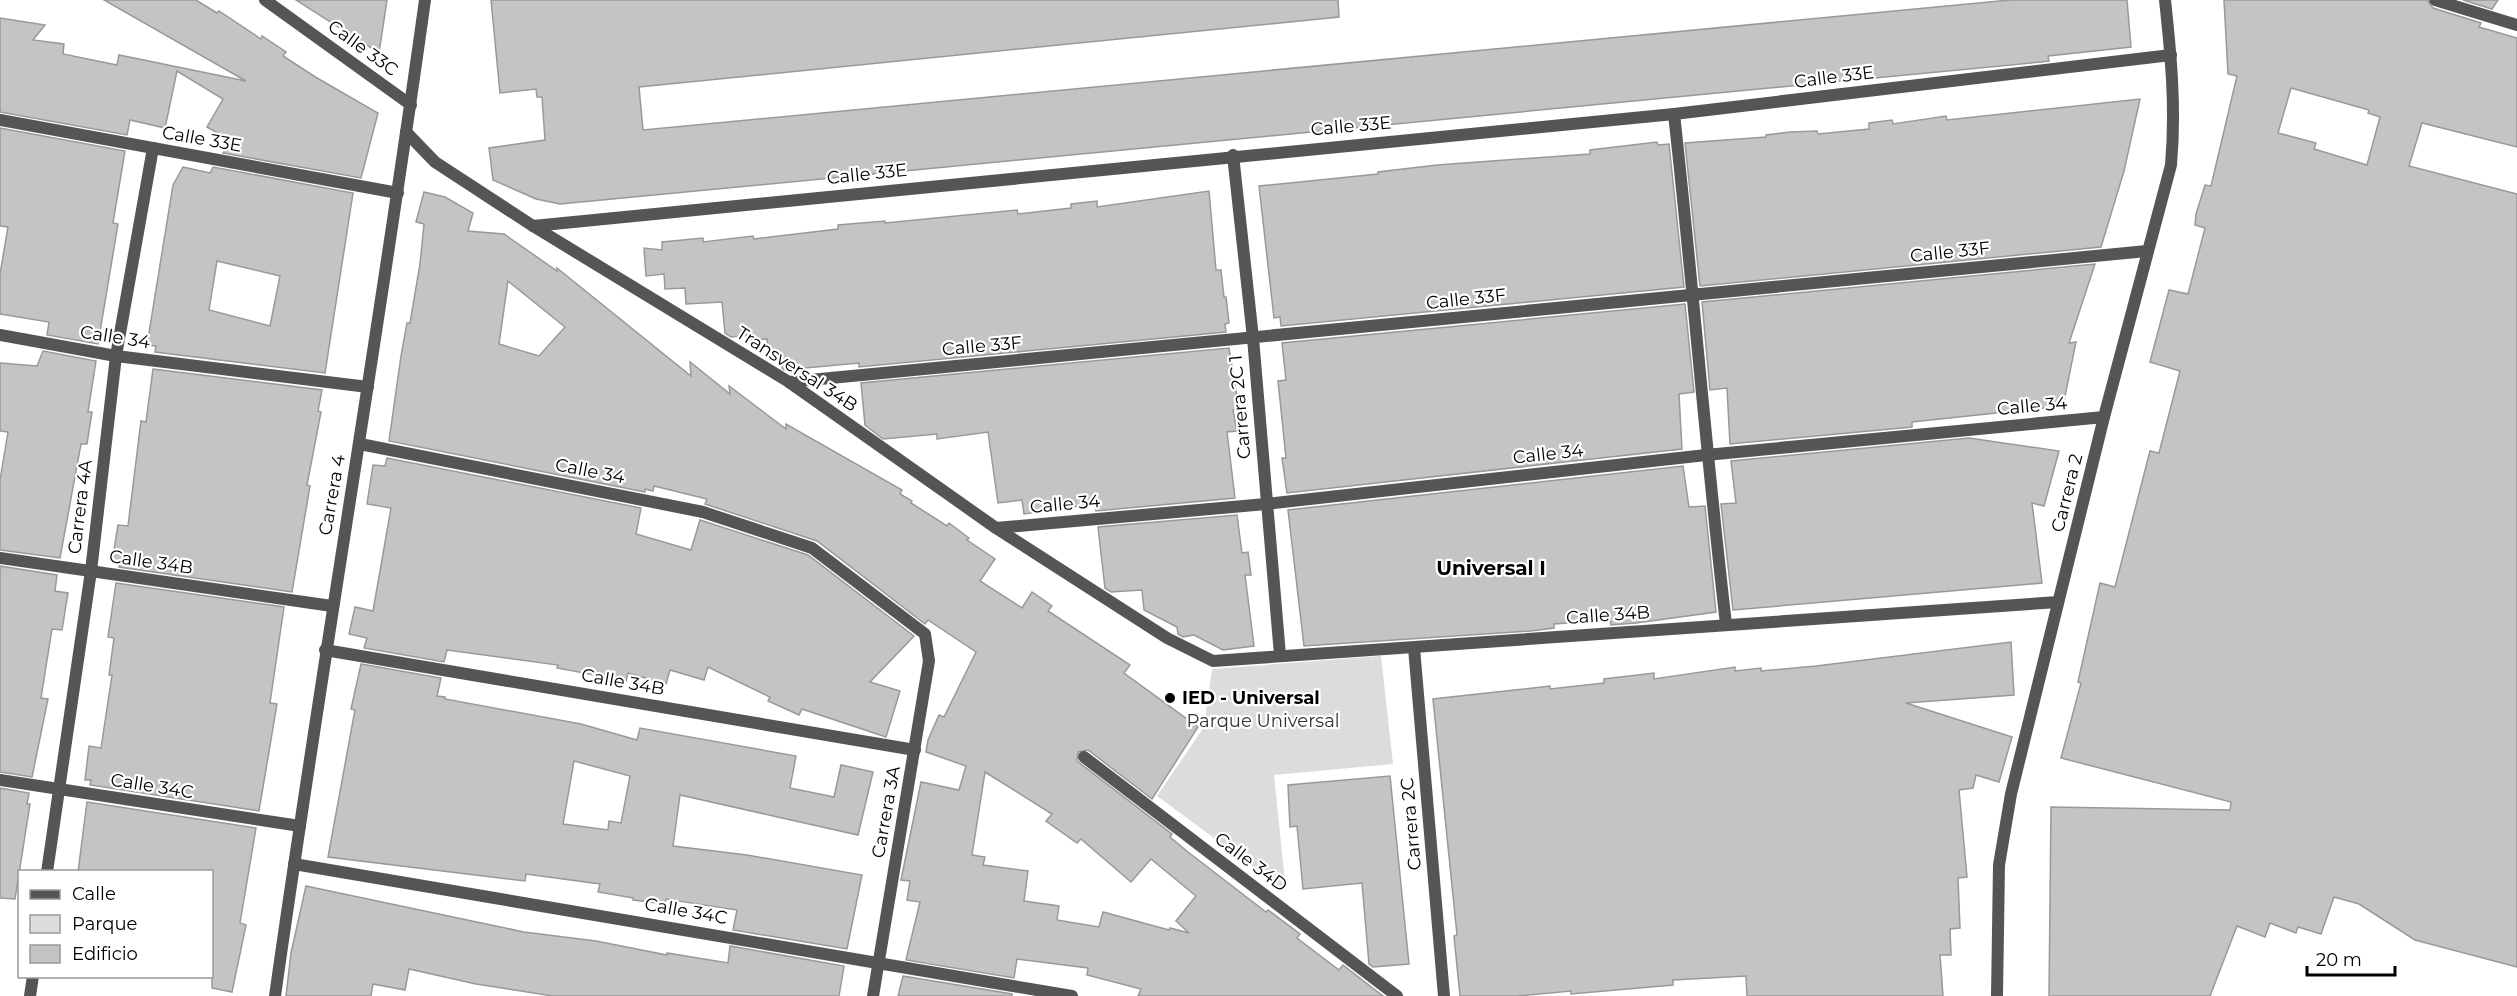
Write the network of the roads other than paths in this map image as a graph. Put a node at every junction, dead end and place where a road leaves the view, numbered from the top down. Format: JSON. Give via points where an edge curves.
{"nodes":[{"id":1,"x":265,"y":0,"type":"edge"},
{"id":2,"x":425,"y":0,"type":"edge"},
{"id":3,"x":2165,"y":0,"type":"edge"},
{"id":4,"x":2435,"y":0,"type":"edge"},
{"id":5,"x":2517,"y":26,"type":"edge"},
{"id":6,"x":2171,"y":55,"type":"junction"},
{"id":7,"x":411,"y":105,"type":"junction"},
{"id":8,"x":1674,"y":114,"type":"junction"},
{"id":9,"x":0,"y":120,"type":"edge"},
{"id":10,"x":406,"y":132,"type":"junction"},
{"id":11,"x":153,"y":148,"type":"junction"},
{"id":12,"x":1233,"y":156,"type":"junction"},
{"id":13,"x":398,"y":193,"type":"junction"},
{"id":14,"x":533,"y":226,"type":"junction"},
{"id":15,"x":2146,"y":251,"type":"junction"},
{"id":16,"x":1695,"y":294,"type":"junction"},
{"id":17,"x":0,"y":335,"type":"edge"},
{"id":18,"x":1253,"y":338,"type":"junction"},
{"id":19,"x":116,"y":356,"type":"junction"},
{"id":20,"x":789,"y":382,"type":"junction"},
{"id":21,"x":368,"y":387,"type":"junction"},
{"id":22,"x":2104,"y":417,"type":"junction"},
{"id":23,"x":360,"y":444,"type":"junction"},
{"id":24,"x":1706,"y":454,"type":"junction"},
{"id":25,"x":1266,"y":504,"type":"junction"},
{"id":26,"x":996,"y":528,"type":"junction"},
{"id":27,"x":0,"y":558,"type":"edge"},
{"id":28,"x":91,"y":571,"type":"junction"},
{"id":29,"x":2058,"y":602,"type":"junction"},
{"id":30,"x":332,"y":606,"type":"junction"},
{"id":31,"x":1726,"y":624,"type":"junction"},
{"id":32,"x":926,"y":634,"type":"joint"},
{"id":33,"x":1167,"y":638,"type":"joint"},
{"id":34,"x":1414,"y":648,"type":"junction"},
{"id":35,"x":325,"y":650,"type":"junction"},
{"id":36,"x":1280,"y":655,"type":"junction"},
{"id":37,"x":915,"y":750,"type":"junction"},
{"id":38,"x":1084,"y":757,"type":"dead end"},
{"id":39,"x":0,"y":780,"type":"edge"},
{"id":40,"x":58,"y":790,"type":"junction"},
{"id":41,"x":300,"y":826,"type":"junction"},
{"id":42,"x":294,"y":864,"type":"junction"},
{"id":43,"x":47,"y":870,"type":"edge"},
{"id":44,"x":878,"y":962,"type":"junction"},
{"id":45,"x":33,"y":978,"type":"edge"},
{"id":46,"x":30,"y":996,"type":"edge"},
{"id":47,"x":275,"y":996,"type":"edge"},
{"id":48,"x":873,"y":996,"type":"edge"},
{"id":49,"x":1072,"y":996,"type":"edge"},
{"id":50,"x":1397,"y":996,"type":"edge"},
{"id":51,"x":1444,"y":996,"type":"edge"},
{"id":52,"x":1997,"y":996,"type":"edge"}],
"edges":[{"from":1,"to":7,"type":"street","name":"Calle 33C"},
{"from":2,"to":7,"type":"street","name":"Carrera 4"},
{"from":3,"to":6,"type":"street","name":"Carrera 2"},
{"from":4,"to":5,"type":"street"},
{"from":6,"to":8,"type":"street","name":"Calle 33E"},
{"from":6,"to":15,"type":"street","name":"Carrera 2","via":[[2171,165]]},
{"from":7,"to":10,"type":"street","name":"Carrera 4"},
{"from":8,"to":12,"type":"street","name":"Calle 33E"},
{"from":8,"to":16,"type":"street"},
{"from":9,"to":11,"type":"street","name":"Calle 33E"},
{"from":10,"to":13,"type":"street","name":"Carrera 4"},
{"from":10,"to":14,"type":"street","name":"Transversal 34B","via":[[435,162]]},
{"from":11,"to":13,"type":"street","name":"Calle 33E"},
{"from":11,"to":19,"type":"street","name":"Carrera 4A"},
{"from":12,"to":14,"type":"street","name":"Calle 33E"},
{"from":12,"to":18,"type":"street","name":"Carrera 2C 1"},
{"from":13,"to":21,"type":"street","name":"Carrera 4"},
{"from":14,"to":20,"type":"street","name":"Transversal 34B"},
{"from":15,"to":16,"type":"street","name":"Calle 33F"},
{"from":15,"to":22,"type":"street","name":"Carrera 2"},
{"from":16,"to":18,"type":"street","name":"Calle 33F"},
{"from":16,"to":24,"type":"street"},
{"from":17,"to":19,"type":"street","name":"Calle 34"},
{"from":18,"to":20,"type":"street","name":"Calle 33F"},
{"from":18,"to":25,"type":"street","name":"Carrera 2C 1"},
{"from":19,"to":21,"type":"street","name":"Calle 34"},
{"from":19,"to":28,"type":"street","name":"Carrera 4A"},
{"from":20,"to":26,"type":"street","name":"Transversal 34B"},
{"from":21,"to":23,"type":"street","name":"Carrera 4"},
{"from":22,"to":24,"type":"street","name":"Calle 34"},
{"from":22,"to":29,"type":"street","name":"Carrera 2"},
{"from":23,"to":30,"type":"street","name":"Carrera 4"},
{"from":23,"to":32,"type":"street","name":"Calle 34","via":[[703,512],[812,548]]},
{"from":24,"to":25,"type":"street","name":"Calle 34"},
{"from":24,"to":31,"type":"street"},
{"from":25,"to":26,"type":"street","name":"Calle 34"},
{"from":25,"to":36,"type":"street","name":"Carrera 2C 1"},
{"from":26,"to":33,"type":"street","name":"Transversal 34B"},
{"from":27,"to":28,"type":"street","name":"Calle 34B"},
{"from":28,"to":30,"type":"street","name":"Calle 34B"},
{"from":28,"to":40,"type":"street","name":"Carrera 4A"},
{"from":29,"to":31,"type":"street","name":"Calle 34B"},
{"from":29,"to":52,"type":"street","name":"Carrera 2","via":[[2018,764],[1999,865]]},
{"from":30,"to":35,"type":"street","name":"Carrera 4"},
{"from":31,"to":34,"type":"street","name":"Calle 34B"},
{"from":32,"to":37,"type":"street","name":"Carrera 3A","via":[[929,661]]},
{"from":33,"to":36,"type":"street","name":"Calle 34B","via":[[1213,661]]},
{"from":34,"to":36,"type":"street","name":"Calle 34B"},
{"from":34,"to":51,"type":"street","name":"Carrera 2C"},
{"from":35,"to":37,"type":"street","name":"Calle 34B"},
{"from":35,"to":41,"type":"street","name":"Carrera 4"},
{"from":37,"to":44,"type":"street","name":"Carrera 3A"},
{"from":38,"to":50,"type":"street","name":"Calle 34D"},
{"from":39,"to":40,"type":"street","name":"Calle 34C"},
{"from":40,"to":41,"type":"street","name":"Calle 34C"},
{"from":40,"to":43,"type":"street","name":"Carrera 4A"},
{"from":41,"to":42,"type":"street","name":"Carrera 4"},
{"from":42,"to":44,"type":"street","name":"Calle 34C"},
{"from":42,"to":47,"type":"street","name":"Carrera 4"},
{"from":44,"to":48,"type":"street","name":"Carrera 3A"},
{"from":44,"to":49,"type":"street","name":"Calle 34C"},
{"from":45,"to":46,"type":"street"}]}
